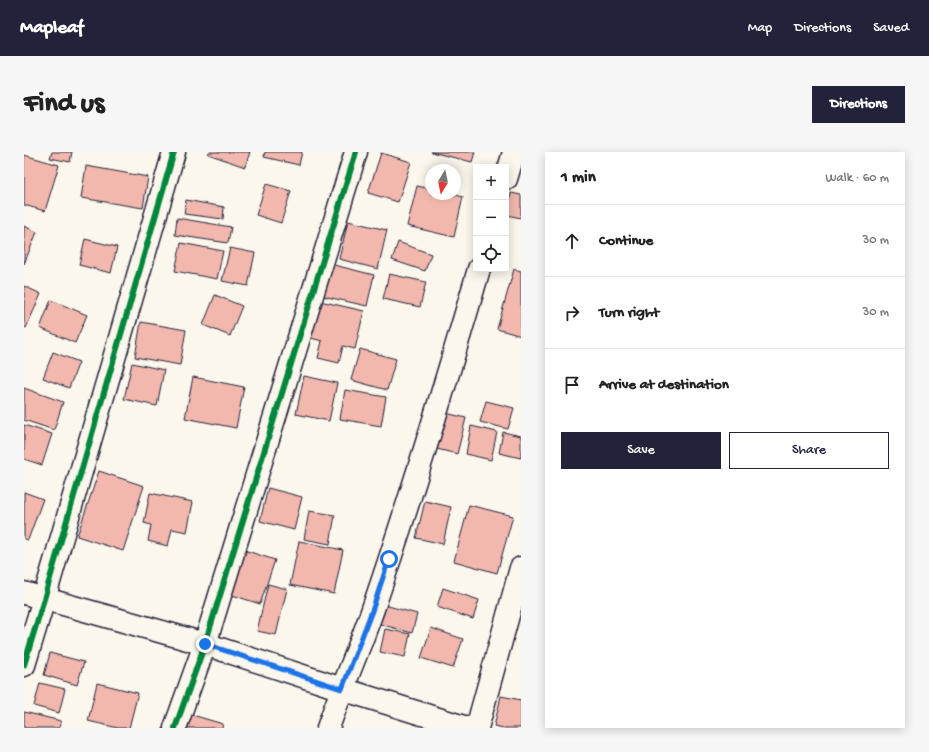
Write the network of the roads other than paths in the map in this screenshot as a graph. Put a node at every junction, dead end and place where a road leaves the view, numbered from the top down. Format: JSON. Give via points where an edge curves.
{"nodes":[{"id":1,"x":174,"y":152,"type":"edge"},
{"id":2,"x":356,"y":152,"type":"edge"},
{"id":3,"x":514,"y":152,"type":"edge"},
{"id":4,"x":509,"y":169,"type":"edge"},
{"id":5,"x":478,"y":272,"type":"edge"},
{"id":6,"x":521,"y":568,"type":"edge"},
{"id":7,"x":24,"y":593,"type":"edge"},
{"id":8,"x":44,"y":599,"type":"junction"},
{"id":9,"x":205,"y":644,"type":"junction"},
{"id":10,"x":24,"y":665,"type":"edge"},
{"id":11,"x":342,"y":689,"type":"junction"},
{"id":12,"x":174,"y":728,"type":"edge"},
{"id":13,"x":328,"y":728,"type":"edge"},
{"id":14,"x":467,"y":728,"type":"edge"},
{"id":15,"x":477,"y":728,"type":"edge"}],
"edges":[{"from":1,"to":8,"type":"street"},
{"from":2,"to":9,"type":"street"},
{"from":3,"to":4,"type":"street"},
{"from":5,"to":11,"type":"street","via":[[373,608]]},
{"from":6,"to":15,"type":"street"},
{"from":7,"to":8,"type":"street"},
{"from":8,"to":9,"type":"street"},
{"from":8,"to":10,"type":"street"},
{"from":9,"to":11,"type":"street"},
{"from":9,"to":12,"type":"street"},
{"from":11,"to":13,"type":"street"},
{"from":11,"to":14,"type":"street"}]}
